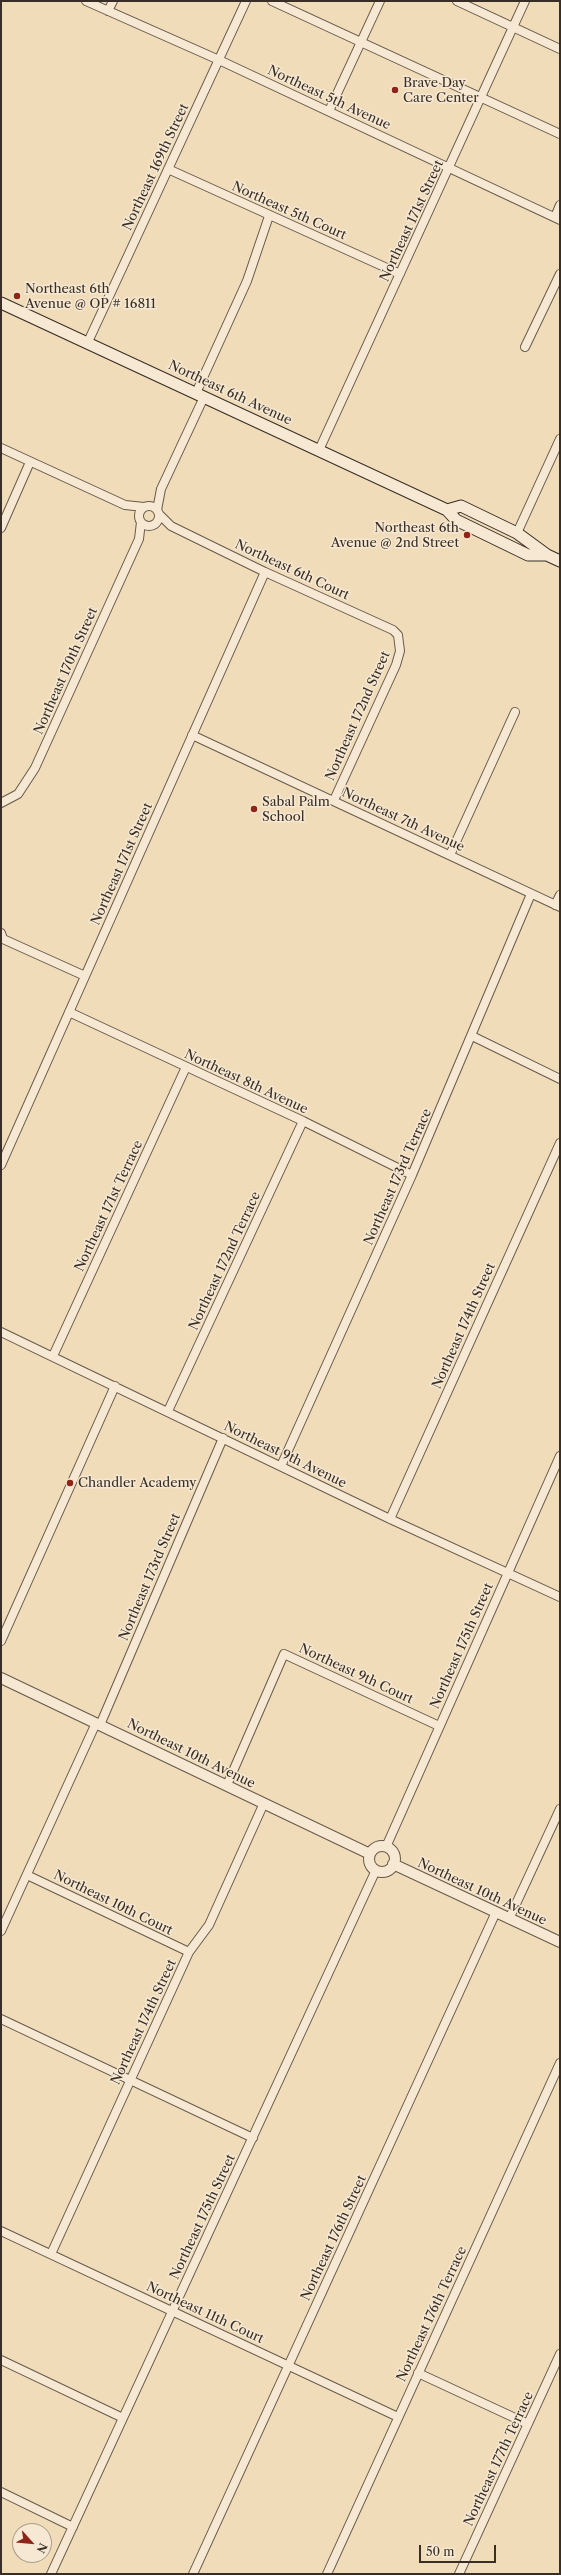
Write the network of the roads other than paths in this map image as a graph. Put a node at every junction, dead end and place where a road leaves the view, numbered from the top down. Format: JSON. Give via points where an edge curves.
{"nodes":[{"id":1,"x":86,"y":1,"type":"edge"},
{"id":2,"x":113,"y":1,"type":"edge"},
{"id":3,"x":246,"y":1,"type":"edge"},
{"id":4,"x":272,"y":1,"type":"edge"},
{"id":5,"x":380,"y":1,"type":"edge"},
{"id":6,"x":457,"y":1,"type":"edge"},
{"id":7,"x":525,"y":1,"type":"edge"},
{"id":8,"x":108,"y":11,"type":"junction"},
{"id":9,"x":514,"y":27,"type":"junction"},
{"id":10,"x":361,"y":41,"type":"junction"},
{"id":11,"x":560,"y":49,"type":"edge"},
{"id":12,"x":219,"y":60,"type":"junction"},
{"id":13,"x":481,"y":98,"type":"junction"},
{"id":14,"x":329,"y":111,"type":"junction"},
{"id":15,"x":560,"y":134,"type":"edge"},
{"id":16,"x":449,"y":168,"type":"junction"},
{"id":17,"x":168,"y":169,"type":"junction"},
{"id":18,"x":560,"y":205,"type":"edge"},
{"id":19,"x":269,"y":216,"type":"junction"},
{"id":20,"x":557,"y":218,"type":"edge"},
{"id":21,"x":400,"y":274,"type":"junction"},
{"id":22,"x":560,"y":274,"type":"edge"},
{"id":23,"x":1,"y":303,"type":"edge"},
{"id":24,"x":87,"y":344,"type":"junction"},
{"id":25,"x":525,"y":347,"type":"dead end"},
{"id":26,"x":200,"y":395,"type":"junction"},
{"id":27,"x":560,"y":439,"type":"edge"},
{"id":28,"x":1,"y":448,"type":"edge"},
{"id":29,"x":319,"y":450,"type":"junction"},
{"id":30,"x":30,"y":462,"type":"junction"},
{"id":31,"x":162,"y":489,"type":"junction"},
{"id":32,"x":125,"y":504,"type":"junction"},
{"id":33,"x":146,"y":507,"type":"junction"},
{"id":34,"x":447,"y":510,"type":"junction"},
{"id":35,"x":158,"y":512,"type":"junction"},
{"id":36,"x":140,"y":520,"type":"junction"},
{"id":37,"x":152,"y":525,"type":"junction"},
{"id":38,"x":171,"y":526,"type":"junction"},
{"id":39,"x":1,"y":528,"type":"edge"},
{"id":40,"x":517,"y":532,"type":"junction"},
{"id":41,"x":139,"y":539,"type":"junction"},
{"id":42,"x":547,"y":555,"type":"junction"},
{"id":43,"x":560,"y":561,"type":"edge"},
{"id":44,"x":265,"y":572,"type":"junction"},
{"id":45,"x":399,"y":640,"type":"joint"},
{"id":46,"x":514,"y":712,"type":"dead end"},
{"id":47,"x":192,"y":735,"type":"junction"},
{"id":48,"x":334,"y":800,"type":"junction"},
{"id":49,"x":1,"y":802,"type":"edge"},
{"id":50,"x":450,"y":855,"type":"junction"},
{"id":51,"x":530,"y":894,"type":"junction"},
{"id":52,"x":560,"y":895,"type":"edge"},
{"id":53,"x":558,"y":906,"type":"edge"},
{"id":54,"x":2,"y":937,"type":"edge"},
{"id":55,"x":85,"y":976,"type":"junction"},
{"id":56,"x":69,"y":1012,"type":"junction"},
{"id":57,"x":472,"y":1036,"type":"junction"},
{"id":58,"x":186,"y":1067,"type":"junction"},
{"id":59,"x":560,"y":1080,"type":"edge"},
{"id":60,"x":303,"y":1121,"type":"junction"},
{"id":61,"x":560,"y":1143,"type":"edge"},
{"id":62,"x":1,"y":1165,"type":"edge"},
{"id":63,"x":412,"y":1175,"type":"junction"},
{"id":64,"x":1,"y":1332,"type":"edge"},
{"id":65,"x":53,"y":1356,"type":"junction"},
{"id":66,"x":115,"y":1386,"type":"junction"},
{"id":67,"x":168,"y":1411,"type":"junction"},
{"id":68,"x":223,"y":1438,"type":"junction"},
{"id":69,"x":559,"y":1459,"type":"edge"},
{"id":70,"x":281,"y":1466,"type":"junction"},
{"id":71,"x":390,"y":1519,"type":"junction"},
{"id":72,"x":508,"y":1572,"type":"junction"},
{"id":73,"x":560,"y":1597,"type":"edge"},
{"id":74,"x":1,"y":1640,"type":"edge"},
{"id":75,"x":1,"y":1678,"type":"edge"},
{"id":76,"x":98,"y":1724,"type":"junction"},
{"id":77,"x":439,"y":1726,"type":"junction"},
{"id":78,"x":228,"y":1785,"type":"junction"},
{"id":79,"x":264,"y":1804,"type":"junction"},
{"id":80,"x":560,"y":1809,"type":"edge"},
{"id":81,"x":386,"y":1847,"type":"junction"},
{"id":82,"x":370,"y":1854,"type":"junction"},
{"id":83,"x":393,"y":1864,"type":"junction"},
{"id":84,"x":376,"y":1870,"type":"junction"},
{"id":85,"x":27,"y":1874,"type":"junction"},
{"id":86,"x":496,"y":1912,"type":"junction"},
{"id":87,"x":509,"y":1919,"type":"junction"},
{"id":88,"x":1,"y":1931,"type":"edge"},
{"id":89,"x":560,"y":1942,"type":"edge"},
{"id":90,"x":189,"y":1952,"type":"junction"},
{"id":91,"x":1,"y":2019,"type":"edge"},
{"id":92,"x":560,"y":2063,"type":"edge"},
{"id":93,"x":130,"y":2080,"type":"junction"},
{"id":94,"x":253,"y":2138,"type":"junction"},
{"id":95,"x":1,"y":2231,"type":"edge"},
{"id":96,"x":51,"y":2254,"type":"junction"},
{"id":97,"x":173,"y":2311,"type":"junction"},
{"id":98,"x":560,"y":2354,"type":"edge"},
{"id":99,"x":1,"y":2360,"type":"edge"},
{"id":100,"x":289,"y":2366,"type":"junction"},
{"id":101,"x":418,"y":2373,"type":"junction"},
{"id":102,"x":398,"y":2417,"type":"junction"},
{"id":103,"x":123,"y":2418,"type":"junction"},
{"id":104,"x":528,"y":2424,"type":"junction"},
{"id":105,"x":1,"y":2492,"type":"edge"},
{"id":106,"x":73,"y":2527,"type":"junction"},
{"id":107,"x":51,"y":2574,"type":"edge"},
{"id":108,"x":193,"y":2574,"type":"edge"},
{"id":109,"x":327,"y":2574,"type":"edge"},
{"id":110,"x":459,"y":2574,"type":"edge"}],
"edges":[{"from":1,"to":8,"type":"street","name":"Northeast 5th Avenue"},
{"from":2,"to":8,"type":"street"},
{"from":3,"to":12,"type":"street","name":"Northeast 169th Street"},
{"from":4,"to":10,"type":"street"},
{"from":5,"to":10,"type":"street"},
{"from":6,"to":9,"type":"street"},
{"from":7,"to":9,"type":"street","name":"Northeast 171st Street"},
{"from":8,"to":12,"type":"street","name":"Northeast 5th Avenue"},
{"from":9,"to":11,"type":"street"},
{"from":9,"to":13,"type":"street","name":"Northeast 171st Street"},
{"from":10,"to":13,"type":"street"},
{"from":10,"to":14,"type":"street"},
{"from":12,"to":14,"type":"street","name":"Northeast 5th Avenue"},
{"from":12,"to":17,"type":"street","name":"Northeast 169th Street"},
{"from":13,"to":15,"type":"street"},
{"from":13,"to":16,"type":"street","name":"Northeast 171st Street"},
{"from":14,"to":16,"type":"street","name":"Northeast 5th Avenue"},
{"from":16,"to":20,"type":"street","name":"Northeast 5th Avenue"},
{"from":16,"to":21,"type":"street","name":"Northeast 171st Street"},
{"from":17,"to":19,"type":"street","name":"Northeast 5th Court"},
{"from":17,"to":24,"type":"street","name":"Northeast 169th Street"},
{"from":18,"to":20,"type":"street"},
{"from":19,"to":21,"type":"street","name":"Northeast 5th Court"},
{"from":19,"to":26,"type":"street","via":[[248,281]]},
{"from":21,"to":29,"type":"street","name":"Northeast 171st Street"},
{"from":22,"to":25,"type":"street"},
{"from":23,"to":24,"type":"main road","name":"Northeast 6th Avenue"},
{"from":24,"to":26,"type":"main road","name":"Northeast 6th Avenue"},
{"from":26,"to":29,"type":"main road","name":"Northeast 6th Avenue"},
{"from":26,"to":31,"type":"street"},
{"from":27,"to":40,"type":"street"},
{"from":28,"to":30,"type":"street"},
{"from":29,"to":34,"type":"main road","name":"Northeast 6th Avenue"},
{"from":30,"to":32,"type":"street"},
{"from":30,"to":39,"type":"street"},
{"from":31,"to":33,"type":"street"},
{"from":31,"to":35,"type":"street"},
{"from":32,"to":33,"type":"street"},
{"from":32,"to":36,"type":"street"},
{"from":33,"to":35,"type":"street"},
{"from":33,"to":36,"type":"street","via":[[140,511]]},
{"from":34,"to":40,"type":"main road","name":"Northeast 6th Avenue","via":[[461,506]]},
{"from":34,"to":42,"type":"main road","name":"Northeast 6th Avenue","via":[[456,520],[528,556]]},
{"from":35,"to":37,"type":"street","via":[[158,520]]},
{"from":35,"to":38,"type":"street","name":"Northeast 6th Court"},
{"from":36,"to":37,"type":"street"},
{"from":36,"to":41,"type":"street","name":"Northeast 170th Street"},
{"from":37,"to":38,"type":"street","name":"Northeast 6th Court"},
{"from":37,"to":41,"type":"street","name":"Northeast 170th Street"},
{"from":38,"to":44,"type":"street","name":"Northeast 6th Court"},
{"from":40,"to":42,"type":"main road","name":"Northeast 6th Avenue"},
{"from":41,"to":49,"type":"street","name":"Northeast 170th Street","via":[[35,768],[18,794]]},
{"from":42,"to":43,"type":"main road","name":"Northeast 6th Avenue"},
{"from":44,"to":45,"type":"street","name":"Northeast 6th Court","via":[[393,630]]},
{"from":44,"to":47,"type":"street","name":"Northeast 171st Street"},
{"from":45,"to":48,"type":"street","name":"Northeast 172nd Street","via":[[400,651],[396,665]]},
{"from":46,"to":50,"type":"street"},
{"from":47,"to":48,"type":"street","name":"Northeast 7th Avenue"},
{"from":47,"to":55,"type":"street","name":"Northeast 171st Street"},
{"from":48,"to":50,"type":"street","name":"Northeast 7th Avenue"},
{"from":50,"to":51,"type":"street","name":"Northeast 7th Avenue"},
{"from":51,"to":53,"type":"street","name":"Northeast 7th Avenue"},
{"from":51,"to":57,"type":"street","name":"Northeast 173rd Terrace"},
{"from":52,"to":53,"type":"street"},
{"from":54,"to":55,"type":"street"},
{"from":55,"to":56,"type":"street","name":"Northeast 171st Street"},
{"from":56,"to":58,"type":"street","name":"Northeast 8th Avenue"},
{"from":56,"to":62,"type":"street","name":"Northeast 171st Street"},
{"from":57,"to":59,"type":"street"},
{"from":57,"to":63,"type":"street","name":"Northeast 173rd Terrace"},
{"from":58,"to":60,"type":"street","name":"Northeast 8th Avenue"},
{"from":58,"to":65,"type":"street","name":"Northeast 171st Terrace"},
{"from":60,"to":63,"type":"street","name":"Northeast 8th Avenue"},
{"from":60,"to":67,"type":"street","name":"Northeast 172nd Terrace"},
{"from":61,"to":71,"type":"street","name":"Northeast 174th Street"},
{"from":63,"to":70,"type":"street","name":"Northeast 173rd Terrace"},
{"from":64,"to":65,"type":"street","name":"Northeast 9th Avenue"},
{"from":65,"to":66,"type":"street","name":"Northeast 9th Avenue"},
{"from":66,"to":67,"type":"street","name":"Northeast 9th Avenue"},
{"from":66,"to":74,"type":"street"},
{"from":67,"to":68,"type":"street","name":"Northeast 9th Avenue"},
{"from":68,"to":70,"type":"street","name":"Northeast 9th Avenue"},
{"from":68,"to":76,"type":"street","name":"Northeast 173rd Street"},
{"from":69,"to":72,"type":"street","name":"Northeast 175th Street"},
{"from":70,"to":71,"type":"street","name":"Northeast 9th Avenue"},
{"from":71,"to":72,"type":"street","name":"Northeast 9th Avenue"},
{"from":72,"to":73,"type":"street","name":"Northeast 9th Avenue"},
{"from":72,"to":77,"type":"street","name":"Northeast 175th Street"},
{"from":75,"to":76,"type":"street","name":"Northeast 10th Avenue"},
{"from":76,"to":78,"type":"street","name":"Northeast 10th Avenue"},
{"from":76,"to":85,"type":"street","name":"Northeast 173rd Street"},
{"from":77,"to":78,"type":"street","name":"Northeast 9th Court","via":[[284,1654]]},
{"from":77,"to":81,"type":"street","name":"Northeast 175th Street"},
{"from":78,"to":79,"type":"street","name":"Northeast 10th Avenue"},
{"from":79,"to":82,"type":"street","name":"Northeast 10th Avenue"},
{"from":79,"to":90,"type":"street","name":"Northeast 174th Street","via":[[209,1925]]},
{"from":80,"to":87,"type":"street"},
{"from":81,"to":82,"type":"street","via":[[376,1848]]},
{"from":81,"to":83,"type":"street","via":[[393,1853]]},
{"from":82,"to":84,"type":"street","via":[[369,1862]]},
{"from":83,"to":84,"type":"street","via":[[387,1870]]},
{"from":83,"to":86,"type":"street","name":"Northeast 10th Avenue"},
{"from":84,"to":94,"type":"street","name":"Northeast 175th Street"},
{"from":85,"to":88,"type":"street","name":"Northeast 173rd Street"},
{"from":85,"to":90,"type":"street","name":"Northeast 10th Court"},
{"from":86,"to":87,"type":"street","name":"Northeast 10th Avenue"},
{"from":86,"to":100,"type":"street","name":"Northeast 176th Street"},
{"from":87,"to":89,"type":"street","name":"Northeast 10th Avenue"},
{"from":90,"to":93,"type":"street","name":"Northeast 174th Street"},
{"from":91,"to":93,"type":"street"},
{"from":92,"to":101,"type":"street","name":"Northeast 176th Terrace"},
{"from":93,"to":94,"type":"street"},
{"from":93,"to":96,"type":"street","name":"Northeast 174th Street"},
{"from":94,"to":97,"type":"street","name":"Northeast 175th Street"},
{"from":95,"to":96,"type":"street","name":"Northeast 11th Court"},
{"from":96,"to":97,"type":"street","name":"Northeast 11th Court"},
{"from":97,"to":100,"type":"street","name":"Northeast 11th Court"},
{"from":97,"to":103,"type":"street","name":"Northeast 175th Street"},
{"from":98,"to":104,"type":"street","name":"Northeast 177th Terrace"},
{"from":99,"to":103,"type":"street"},
{"from":100,"to":102,"type":"street","name":"Northeast 11th Court"},
{"from":100,"to":108,"type":"street","name":"Northeast 176th Street"},
{"from":101,"to":102,"type":"street","name":"Northeast 176th Terrace"},
{"from":101,"to":104,"type":"street"},
{"from":102,"to":109,"type":"street","name":"Northeast 176th Terrace"},
{"from":103,"to":106,"type":"street","name":"Northeast 175th Street"},
{"from":104,"to":110,"type":"street","name":"Northeast 177th Terrace"},
{"from":105,"to":106,"type":"street"},
{"from":106,"to":107,"type":"street","name":"Northeast 175th Street"}]}
